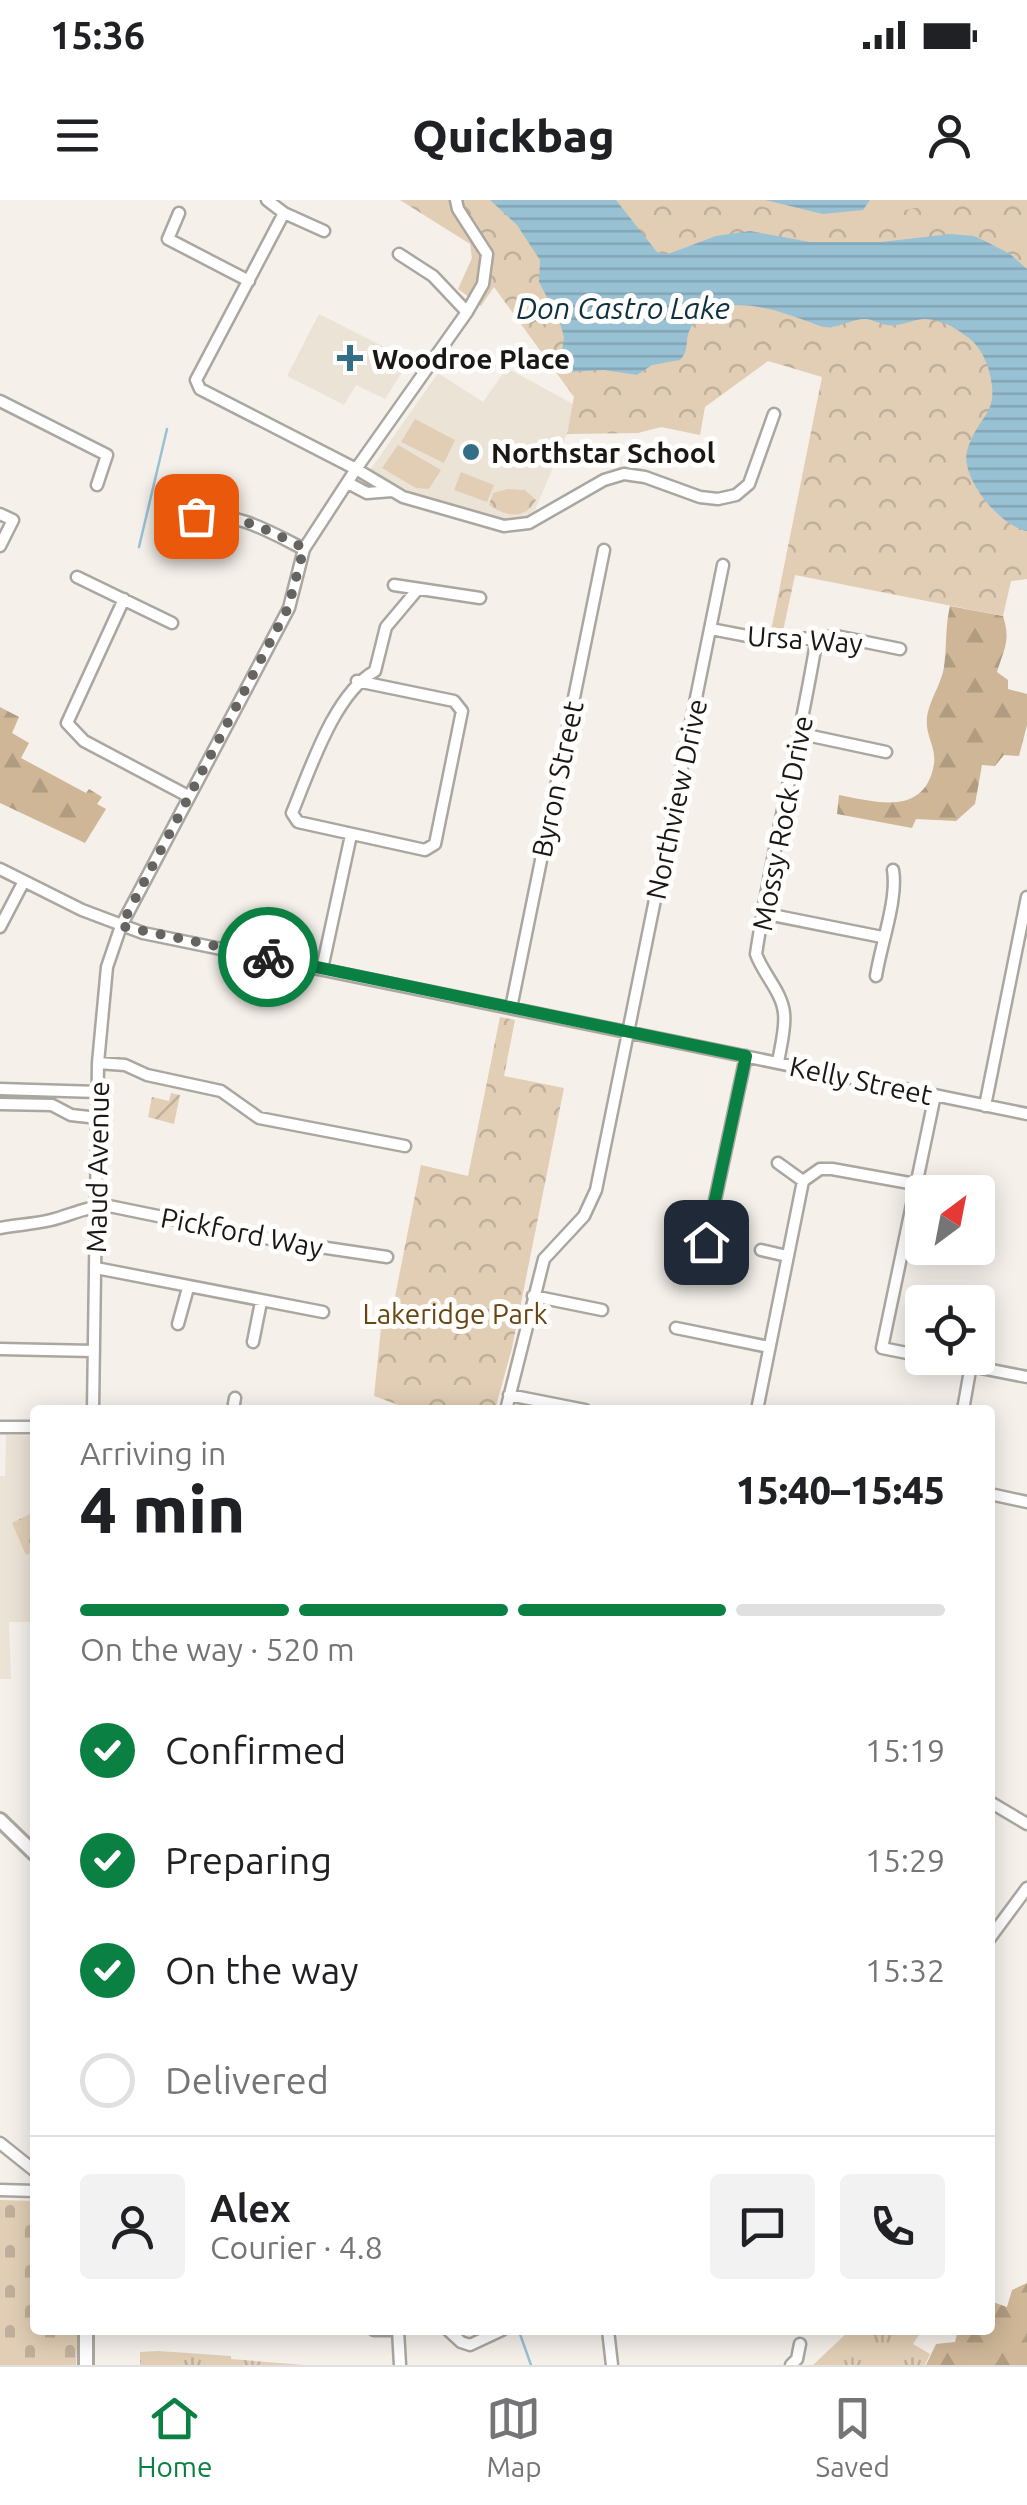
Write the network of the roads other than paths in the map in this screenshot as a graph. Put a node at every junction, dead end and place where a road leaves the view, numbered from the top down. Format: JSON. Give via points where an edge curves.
{"nodes":[{"id":1,"x":267,"y":200,"type":"edge"},
{"id":2,"x":456,"y":200,"type":"edge"},
{"id":3,"x":179,"y":213,"type":"dead end"},
{"id":4,"x":284,"y":213,"type":"junction"},
{"id":5,"x":324,"y":231,"type":"dead end"},
{"id":6,"x":398,"y":254,"type":"dead end"},
{"id":7,"x":249,"y":281,"type":"junction"},
{"id":8,"x":467,"y":312,"type":"junction"},
{"id":9,"x":0,"y":401,"type":"edge"},
{"id":10,"x":774,"y":414,"type":"dead end"},
{"id":11,"x":356,"y":468,"type":"junction"},
{"id":12,"x":348,"y":482,"type":"junction"},
{"id":13,"x":97,"y":485,"type":"dead end"},
{"id":14,"x":392,"y":490,"type":"junction"},
{"id":15,"x":0,"y":514,"type":"edge"},
{"id":16,"x":196,"y":516,"type":"dead end"},
{"id":17,"x":0,"y":546,"type":"edge"},
{"id":18,"x":304,"y":548,"type":"junction"},
{"id":19,"x":604,"y":550,"type":"dead end"},
{"id":20,"x":723,"y":565,"type":"dead end"},
{"id":21,"x":77,"y":576,"type":"dead end"},
{"id":22,"x":394,"y":585,"type":"dead end"},
{"id":23,"x":418,"y":588,"type":"junction"},
{"id":24,"x":480,"y":598,"type":"dead end"},
{"id":25,"x":124,"y":599,"type":"junction"},
{"id":26,"x":172,"y":623,"type":"dead end"},
{"id":27,"x":710,"y":629,"type":"junction"},
{"id":28,"x":817,"y":636,"type":"junction"},
{"id":29,"x":900,"y":649,"type":"dead end"},
{"id":30,"x":357,"y":682,"type":"junction"},
{"id":31,"x":802,"y":734,"type":"junction"},
{"id":32,"x":886,"y":752,"type":"dead end"},
{"id":33,"x":188,"y":796,"type":"junction"},
{"id":34,"x":351,"y":836,"type":"junction"},
{"id":35,"x":0,"y":869,"type":"edge"},
{"id":36,"x":893,"y":870,"type":"dead end"},
{"id":37,"x":24,"y":881,"type":"junction"},
{"id":38,"x":1027,"y":897,"type":"edge"},
{"id":39,"x":762,"y":913,"type":"junction"},
{"id":40,"x":121,"y":926,"type":"junction"},
{"id":41,"x":0,"y":927,"type":"edge"},
{"id":42,"x":882,"y":937,"type":"junction"},
{"id":43,"x":1022,"y":947,"type":"edge"},
{"id":44,"x":322,"y":968,"type":"junction"},
{"id":45,"x":876,"y":976,"type":"dead end"},
{"id":46,"x":511,"y":1008,"type":"junction"},
{"id":47,"x":629,"y":1032,"type":"junction"},
{"id":48,"x":746,"y":1056,"type":"junction"},
{"id":49,"x":778,"y":1063,"type":"junction"},
{"id":50,"x":98,"y":1064,"type":"junction"},
{"id":51,"x":0,"y":1088,"type":"edge"},
{"id":52,"x":98,"y":1092,"type":"junction"},
{"id":53,"x":934,"y":1096,"type":"junction"},
{"id":54,"x":0,"y":1104,"type":"edge"},
{"id":55,"x":985,"y":1106,"type":"junction"},
{"id":56,"x":1027,"y":1114,"type":"edge"},
{"id":57,"x":98,"y":1118,"type":"junction"},
{"id":58,"x":405,"y":1146,"type":"dead end"},
{"id":59,"x":778,"y":1162,"type":"dead end"},
{"id":60,"x":916,"y":1175,"type":"edge"},
{"id":61,"x":803,"y":1181,"type":"junction"},
{"id":62,"x":905,"y":1182,"type":"edge"},
{"id":63,"x":96,"y":1206,"type":"junction"},
{"id":64,"x":0,"y":1228,"type":"edge"},
{"id":65,"x":905,"y":1230,"type":"edge"},
{"id":66,"x":706,"y":1242,"type":"dead end"},
{"id":67,"x":762,"y":1250,"type":"dead end"},
{"id":68,"x":787,"y":1256,"type":"junction"},
{"id":69,"x":387,"y":1257,"type":"dead end"},
{"id":70,"x":96,"y":1268,"type":"junction"},
{"id":71,"x":188,"y":1288,"type":"junction"},
{"id":72,"x":532,"y":1296,"type":"junction"},
{"id":73,"x":261,"y":1302,"type":"junction"},
{"id":74,"x":602,"y":1310,"type":"dead end"},
{"id":75,"x":323,"y":1312,"type":"dead end"},
{"id":76,"x":178,"y":1324,"type":"dead end"},
{"id":77,"x":676,"y":1328,"type":"dead end"},
{"id":78,"x":253,"y":1342,"type":"dead end"},
{"id":79,"x":769,"y":1347,"type":"junction"},
{"id":80,"x":0,"y":1350,"type":"edge"},
{"id":81,"x":94,"y":1351,"type":"junction"},
{"id":82,"x":905,"y":1353,"type":"edge"},
{"id":83,"x":995,"y":1371,"type":"edge"},
{"id":84,"x":969,"y":1375,"type":"edge"},
{"id":85,"x":1027,"y":1377,"type":"edge"},
{"id":86,"x":510,"y":1395,"type":"junction"},
{"id":87,"x":93,"y":1405,"type":"edge"},
{"id":88,"x":507,"y":1405,"type":"edge"},
{"id":89,"x":560,"y":1405,"type":"edge"},
{"id":90,"x":757,"y":1405,"type":"edge"},
{"id":91,"x":964,"y":1405,"type":"edge"},
{"id":92,"x":0,"y":1427,"type":"edge"},
{"id":93,"x":30,"y":1427,"type":"edge"},
{"id":94,"x":995,"y":1498,"type":"edge"},
{"id":95,"x":1027,"y":1502,"type":"edge"},
{"id":96,"x":995,"y":1805,"type":"edge"},
{"id":97,"x":0,"y":1820,"type":"edge"},
{"id":98,"x":1027,"y":1824,"type":"edge"},
{"id":99,"x":30,"y":1849,"type":"edge"},
{"id":100,"x":1027,"y":1888,"type":"edge"},
{"id":101,"x":995,"y":1931,"type":"edge"},
{"id":102,"x":0,"y":2143,"type":"edge"},
{"id":103,"x":30,"y":2167,"type":"edge"},
{"id":104,"x":0,"y":2190,"type":"edge"},
{"id":105,"x":30,"y":2191,"type":"edge"},
{"id":106,"x":86,"y":2335,"type":"edge"},
{"id":107,"x":397,"y":2335,"type":"edge"},
{"id":108,"x":453,"y":2335,"type":"edge"},
{"id":109,"x":491,"y":2335,"type":"edge"},
{"id":110,"x":609,"y":2335,"type":"edge"},
{"id":111,"x":800,"y":2344,"type":"dead end"},
{"id":112,"x":86,"y":2365,"type":"edge"},
{"id":113,"x":400,"y":2365,"type":"edge"},
{"id":114,"x":612,"y":2365,"type":"edge"},
{"id":115,"x":791,"y":2365,"type":"edge"}],
"edges":[{"from":1,"to":4,"type":"street"},
{"from":2,"to":8,"type":"street","name":"Maud Avenue","via":[[487,254],[483,284]]},
{"from":3,"to":7,"type":"street","via":[[168,239]]},
{"from":4,"to":5,"type":"street"},
{"from":4,"to":7,"type":"street"},
{"from":6,"to":8,"type":"street","via":[[434,276]]},
{"from":7,"to":11,"type":"street","via":[[196,380],[200,389]]},
{"from":8,"to":11,"type":"street","name":"Maud Avenue"},
{"from":9,"to":13,"type":"street","via":[[108,455]]},
{"from":10,"to":14,"type":"street","via":[[749,484],[736,496],[700,496],[624,474],[529,523],[504,526]]},
{"from":11,"to":12,"type":"street","name":"Maud Avenue"},
{"from":11,"to":14,"type":"street"},
{"from":12,"to":14,"type":"street","via":[[367,493]]},
{"from":12,"to":18,"type":"street","name":"Maud Avenue"},
{"from":15,"to":17,"type":"street","via":[[13,520]]},
{"from":16,"to":18,"type":"street","via":[[240,520]]},
{"from":18,"to":33,"type":"street","name":"Maud Avenue","via":[[288,608]]},
{"from":19,"to":46,"type":"street","name":"Byron Street"},
{"from":20,"to":27,"type":"street","name":"Northview Drive"},
{"from":21,"to":25,"type":"street"},
{"from":22,"to":23,"type":"street"},
{"from":23,"to":24,"type":"street"},
{"from":23,"to":30,"type":"street","via":[[386,627],[375,671]]},
{"from":25,"to":26,"type":"street"},
{"from":25,"to":33,"type":"street","via":[[67,724],[84,741]]},
{"from":27,"to":28,"type":"street","name":"Ursa Way","via":[[772,641]]},
{"from":27,"to":47,"type":"street","name":"Northview Drive"},
{"from":28,"to":29,"type":"street","name":"Ursa Way"},
{"from":28,"to":31,"type":"street","name":"Mossy Rock Drive"},
{"from":30,"to":34,"type":"street","via":[[292,813],[298,822]]},
{"from":30,"to":34,"type":"street","via":[[454,701],[462,711],[434,844],[425,850]]},
{"from":31,"to":32,"type":"street"},
{"from":31,"to":39,"type":"street","name":"Mossy Rock Drive"},
{"from":33,"to":40,"type":"street","name":"Maud Avenue"},
{"from":34,"to":44,"type":"street"},
{"from":35,"to":37,"type":"street","name":"Kelly Street"},
{"from":36,"to":42,"type":"street","via":[[896,887]]},
{"from":37,"to":40,"type":"street","name":"Kelly Street"},
{"from":37,"to":41,"type":"street"},
{"from":38,"to":43,"type":"street"},
{"from":39,"to":42,"type":"street"},
{"from":39,"to":49,"type":"street","name":"Mossy Rock Drive","via":[[756,954],[784,1013]]},
{"from":40,"to":44,"type":"street","name":"Kelly Street"},
{"from":40,"to":50,"type":"street","name":"Maud Avenue","via":[[107,967]]},
{"from":42,"to":45,"type":"street"},
{"from":43,"to":55,"type":"street"},
{"from":44,"to":46,"type":"street","name":"Kelly Street"},
{"from":46,"to":47,"type":"street","name":"Kelly Street"},
{"from":47,"to":48,"type":"street","name":"Kelly Street"},
{"from":47,"to":72,"type":"street","name":"Northview Drive","via":[[596,1190],[584,1216],[544,1259]]},
{"from":48,"to":49,"type":"street","name":"Kelly Street"},
{"from":48,"to":66,"type":"street"},
{"from":49,"to":53,"type":"street","name":"Kelly Street"},
{"from":50,"to":52,"type":"street","name":"Maud Avenue"},
{"from":50,"to":58,"type":"street","via":[[221,1091],[259,1118]]},
{"from":51,"to":52,"type":"street"},
{"from":52,"to":57,"type":"street","name":"Maud Avenue"},
{"from":53,"to":55,"type":"street","name":"Kelly Street"},
{"from":53,"to":60,"type":"street"},
{"from":54,"to":57,"type":"street","via":[[52,1105]]},
{"from":55,"to":56,"type":"street","name":"Kelly Street"},
{"from":57,"to":63,"type":"street","name":"Maud Avenue"},
{"from":59,"to":61,"type":"street"},
{"from":61,"to":62,"type":"street","via":[[832,1168]]},
{"from":61,"to":68,"type":"street"},
{"from":63,"to":64,"type":"street"},
{"from":63,"to":69,"type":"street","name":"Pickford Way"},
{"from":63,"to":70,"type":"street","name":"Maud Avenue"},
{"from":65,"to":82,"type":"street","via":[[882,1348]]},
{"from":67,"to":68,"type":"street"},
{"from":68,"to":79,"type":"street"},
{"from":70,"to":71,"type":"street"},
{"from":70,"to":81,"type":"street","name":"Maud Avenue"},
{"from":71,"to":73,"type":"street"},
{"from":71,"to":76,"type":"street"},
{"from":72,"to":74,"type":"street"},
{"from":72,"to":86,"type":"street","name":"Northview Drive"},
{"from":73,"to":75,"type":"street"},
{"from":73,"to":78,"type":"street"},
{"from":77,"to":79,"type":"street"},
{"from":79,"to":90,"type":"street"},
{"from":80,"to":81,"type":"street"},
{"from":81,"to":87,"type":"street","name":"Maud Avenue"},
{"from":83,"to":85,"type":"street"},
{"from":84,"to":91,"type":"street"},
{"from":86,"to":88,"type":"street","name":"Northview Drive"},
{"from":86,"to":89,"type":"street"},
{"from":92,"to":93,"type":"street"},
{"from":94,"to":95,"type":"street"},
{"from":96,"to":98,"type":"street"},
{"from":97,"to":99,"type":"main road"},
{"from":100,"to":101,"type":"street"},
{"from":102,"to":103,"type":"street"},
{"from":104,"to":105,"type":"street"},
{"from":106,"to":112,"type":"main road"},
{"from":107,"to":113,"type":"street"},
{"from":108,"to":109,"type":"street","via":[[470,2345]]},
{"from":110,"to":114,"type":"street"},
{"from":111,"to":115,"type":"street"}]}
